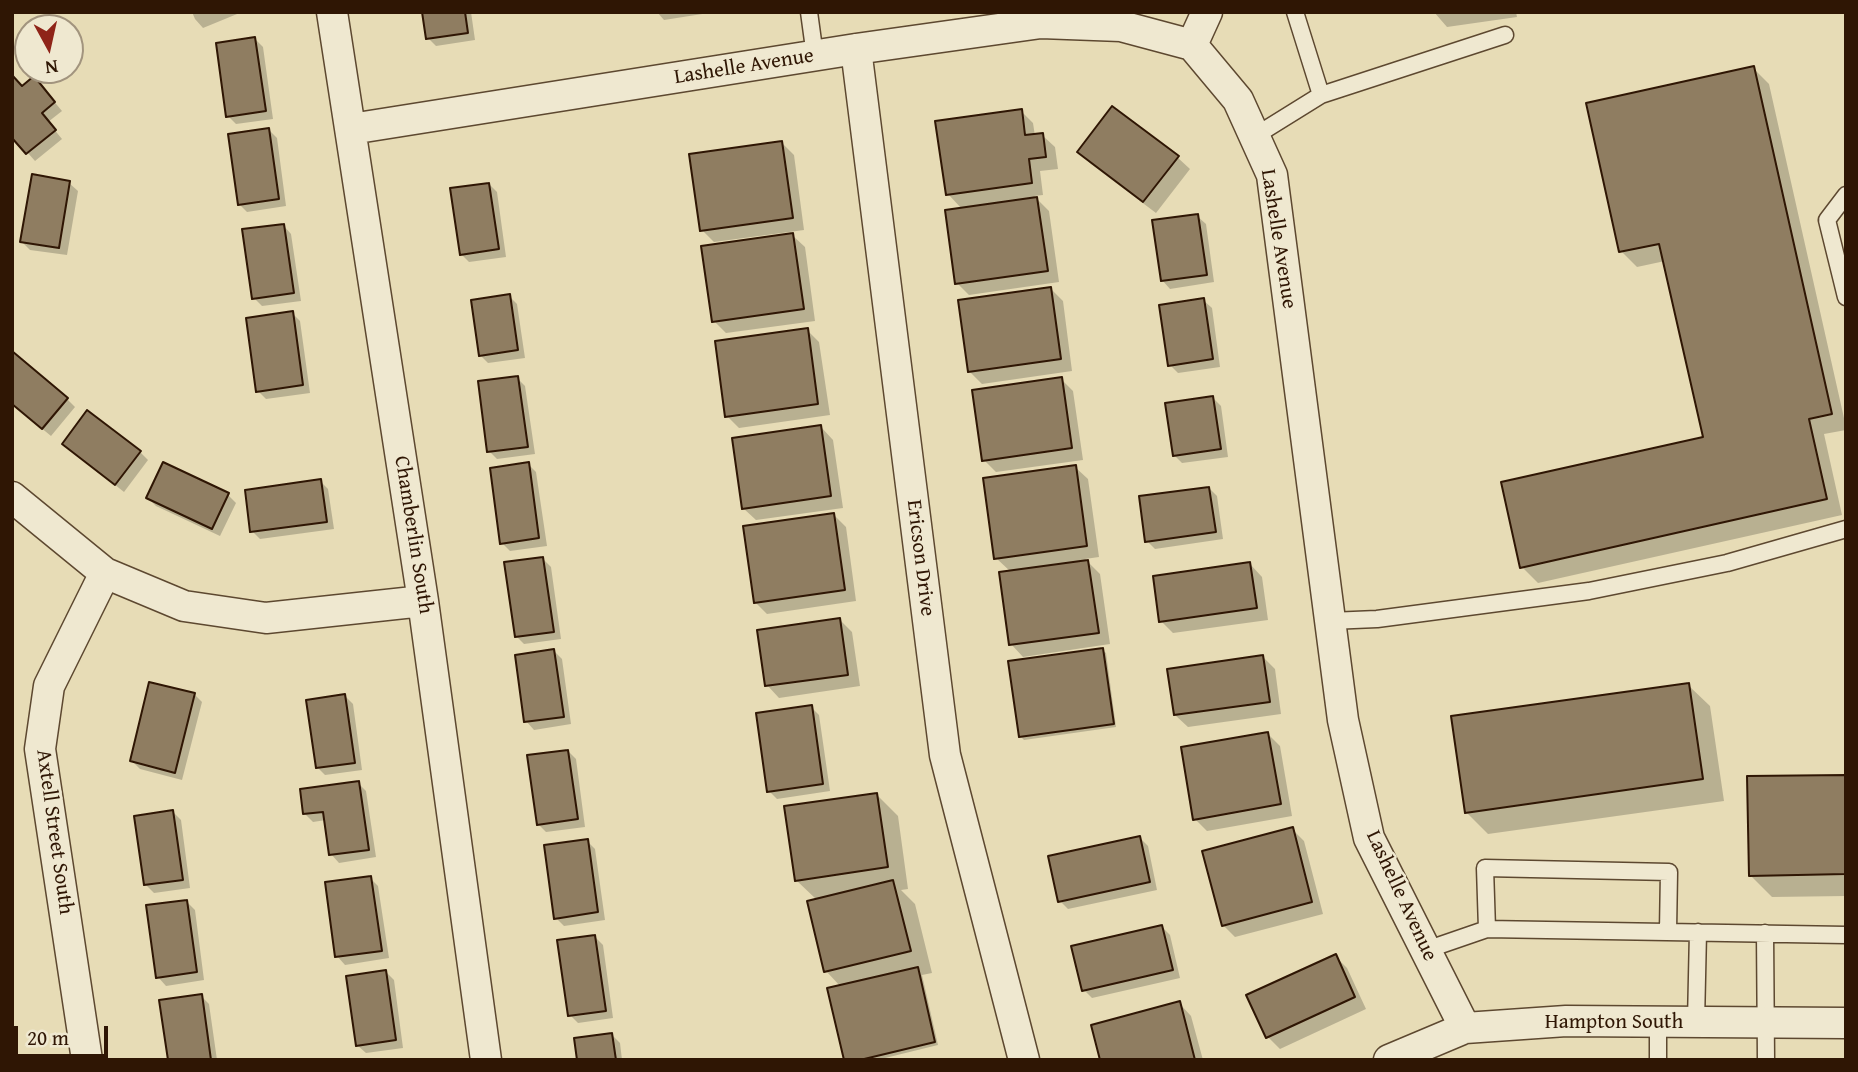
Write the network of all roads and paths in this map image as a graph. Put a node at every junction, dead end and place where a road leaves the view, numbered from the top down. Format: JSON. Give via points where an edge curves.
{"nodes":[{"id":1,"x":332,"y":12,"type":"edge"},
{"id":2,"x":808,"y":12,"type":"edge"},
{"id":3,"x":1207,"y":12,"type":"edge"},
{"id":4,"x":1295,"y":12,"type":"edge"},
{"id":5,"x":1009,"y":20,"type":"edge"},
{"id":6,"x":1505,"y":35,"type":"dead end"},
{"id":7,"x":1192,"y":45,"type":"junction"},
{"id":8,"x":856,"y":49,"type":"junction"},
{"id":9,"x":815,"y":56,"type":"junction"},
{"id":10,"x":1321,"y":95,"type":"junction"},
{"id":11,"x":351,"y":129,"type":"junction"},
{"id":12,"x":1255,"y":136,"type":"junction"},
{"id":13,"x":1846,"y":195,"type":"edge"},
{"id":14,"x":1846,"y":297,"type":"edge"},
{"id":15,"x":12,"y":497,"type":"edge"},
{"id":16,"x":1846,"y":528,"type":"edge"},
{"id":17,"x":105,"y":573,"type":"junction"},
{"id":18,"x":423,"y":601,"type":"junction"},
{"id":19,"x":1330,"y":621,"type":"junction"},
{"id":20,"x":1487,"y":929,"type":"junction"},
{"id":21,"x":1668,"y":931,"type":"junction"},
{"id":22,"x":1698,"y":932,"type":"junction"},
{"id":23,"x":1765,"y":933,"type":"junction"},
{"id":24,"x":1846,"y":935,"type":"edge"},
{"id":25,"x":1426,"y":950,"type":"junction"},
{"id":26,"x":1658,"y":1022,"type":"junction"},
{"id":27,"x":1696,"y":1022,"type":"junction"},
{"id":28,"x":1766,"y":1023,"type":"junction"},
{"id":29,"x":1846,"y":1023,"type":"edge"},
{"id":30,"x":1465,"y":1028,"type":"junction"},
{"id":31,"x":87,"y":1060,"type":"edge"},
{"id":32,"x":486,"y":1060,"type":"edge"},
{"id":33,"x":1024,"y":1060,"type":"edge"},
{"id":34,"x":1389,"y":1060,"type":"edge"},
{"id":35,"x":1658,"y":1060,"type":"edge"},
{"id":36,"x":1766,"y":1060,"type":"edge"}],
"edges":[{"from":1,"to":11,"type":"street","name":"Chamberlin South"},
{"from":2,"to":9,"type":"lane"},
{"from":3,"to":7,"type":"street"},
{"from":4,"to":10,"type":"lane"},
{"from":5,"to":7,"type":"street","name":"Lashelle Avenue","via":[[1121,26]]},
{"from":5,"to":8,"type":"street","name":"Lashelle Avenue"},
{"from":6,"to":10,"type":"lane"},
{"from":7,"to":12,"type":"street","name":"Lashelle Avenue","via":[[1238,100]]},
{"from":8,"to":9,"type":"street","name":"Lashelle Avenue"},
{"from":8,"to":33,"type":"street","name":"Ericson Drive","via":[[945,755]]},
{"from":9,"to":11,"type":"street","name":"Lashelle Avenue"},
{"from":10,"to":12,"type":"lane"},
{"from":11,"to":18,"type":"street","name":"Chamberlin South"},
{"from":12,"to":19,"type":"street","name":"Lashelle Avenue","via":[[1272,175]]},
{"from":13,"to":14,"type":"lane","via":[[1827,220]]},
{"from":15,"to":17,"type":"street"},
{"from":16,"to":19,"type":"lane","via":[[1727,563],[1589,591]]},
{"from":17,"to":18,"type":"street","via":[[184,606],[266,618]]},
{"from":17,"to":31,"type":"street","name":"Axtell Street South","via":[[50,686],[40,749]]},
{"from":18,"to":32,"type":"street","name":"Chamberlin South"},
{"from":19,"to":25,"type":"street","name":"Lashelle Avenue","via":[[1343,720],[1369,838]]},
{"from":20,"to":21,"type":"lane"},
{"from":20,"to":21,"type":"lane","via":[[1485,868],[1669,872]]},
{"from":20,"to":25,"type":"lane"},
{"from":21,"to":22,"type":"lane"},
{"from":22,"to":23,"type":"lane"},
{"from":22,"to":27,"type":"lane"},
{"from":23,"to":24,"type":"lane"},
{"from":23,"to":28,"type":"lane"},
{"from":25,"to":30,"type":"street","name":"Lashelle Avenue"},
{"from":26,"to":27,"type":"street","name":"Hampton South"},
{"from":26,"to":30,"type":"street","name":"Hampton South","via":[[1566,1021]]},
{"from":26,"to":35,"type":"lane"},
{"from":27,"to":28,"type":"street","name":"Hampton South"},
{"from":28,"to":29,"type":"street","name":"Hampton South"},
{"from":28,"to":36,"type":"lane"},
{"from":30,"to":34,"type":"street","name":"Hampton South"}]}
